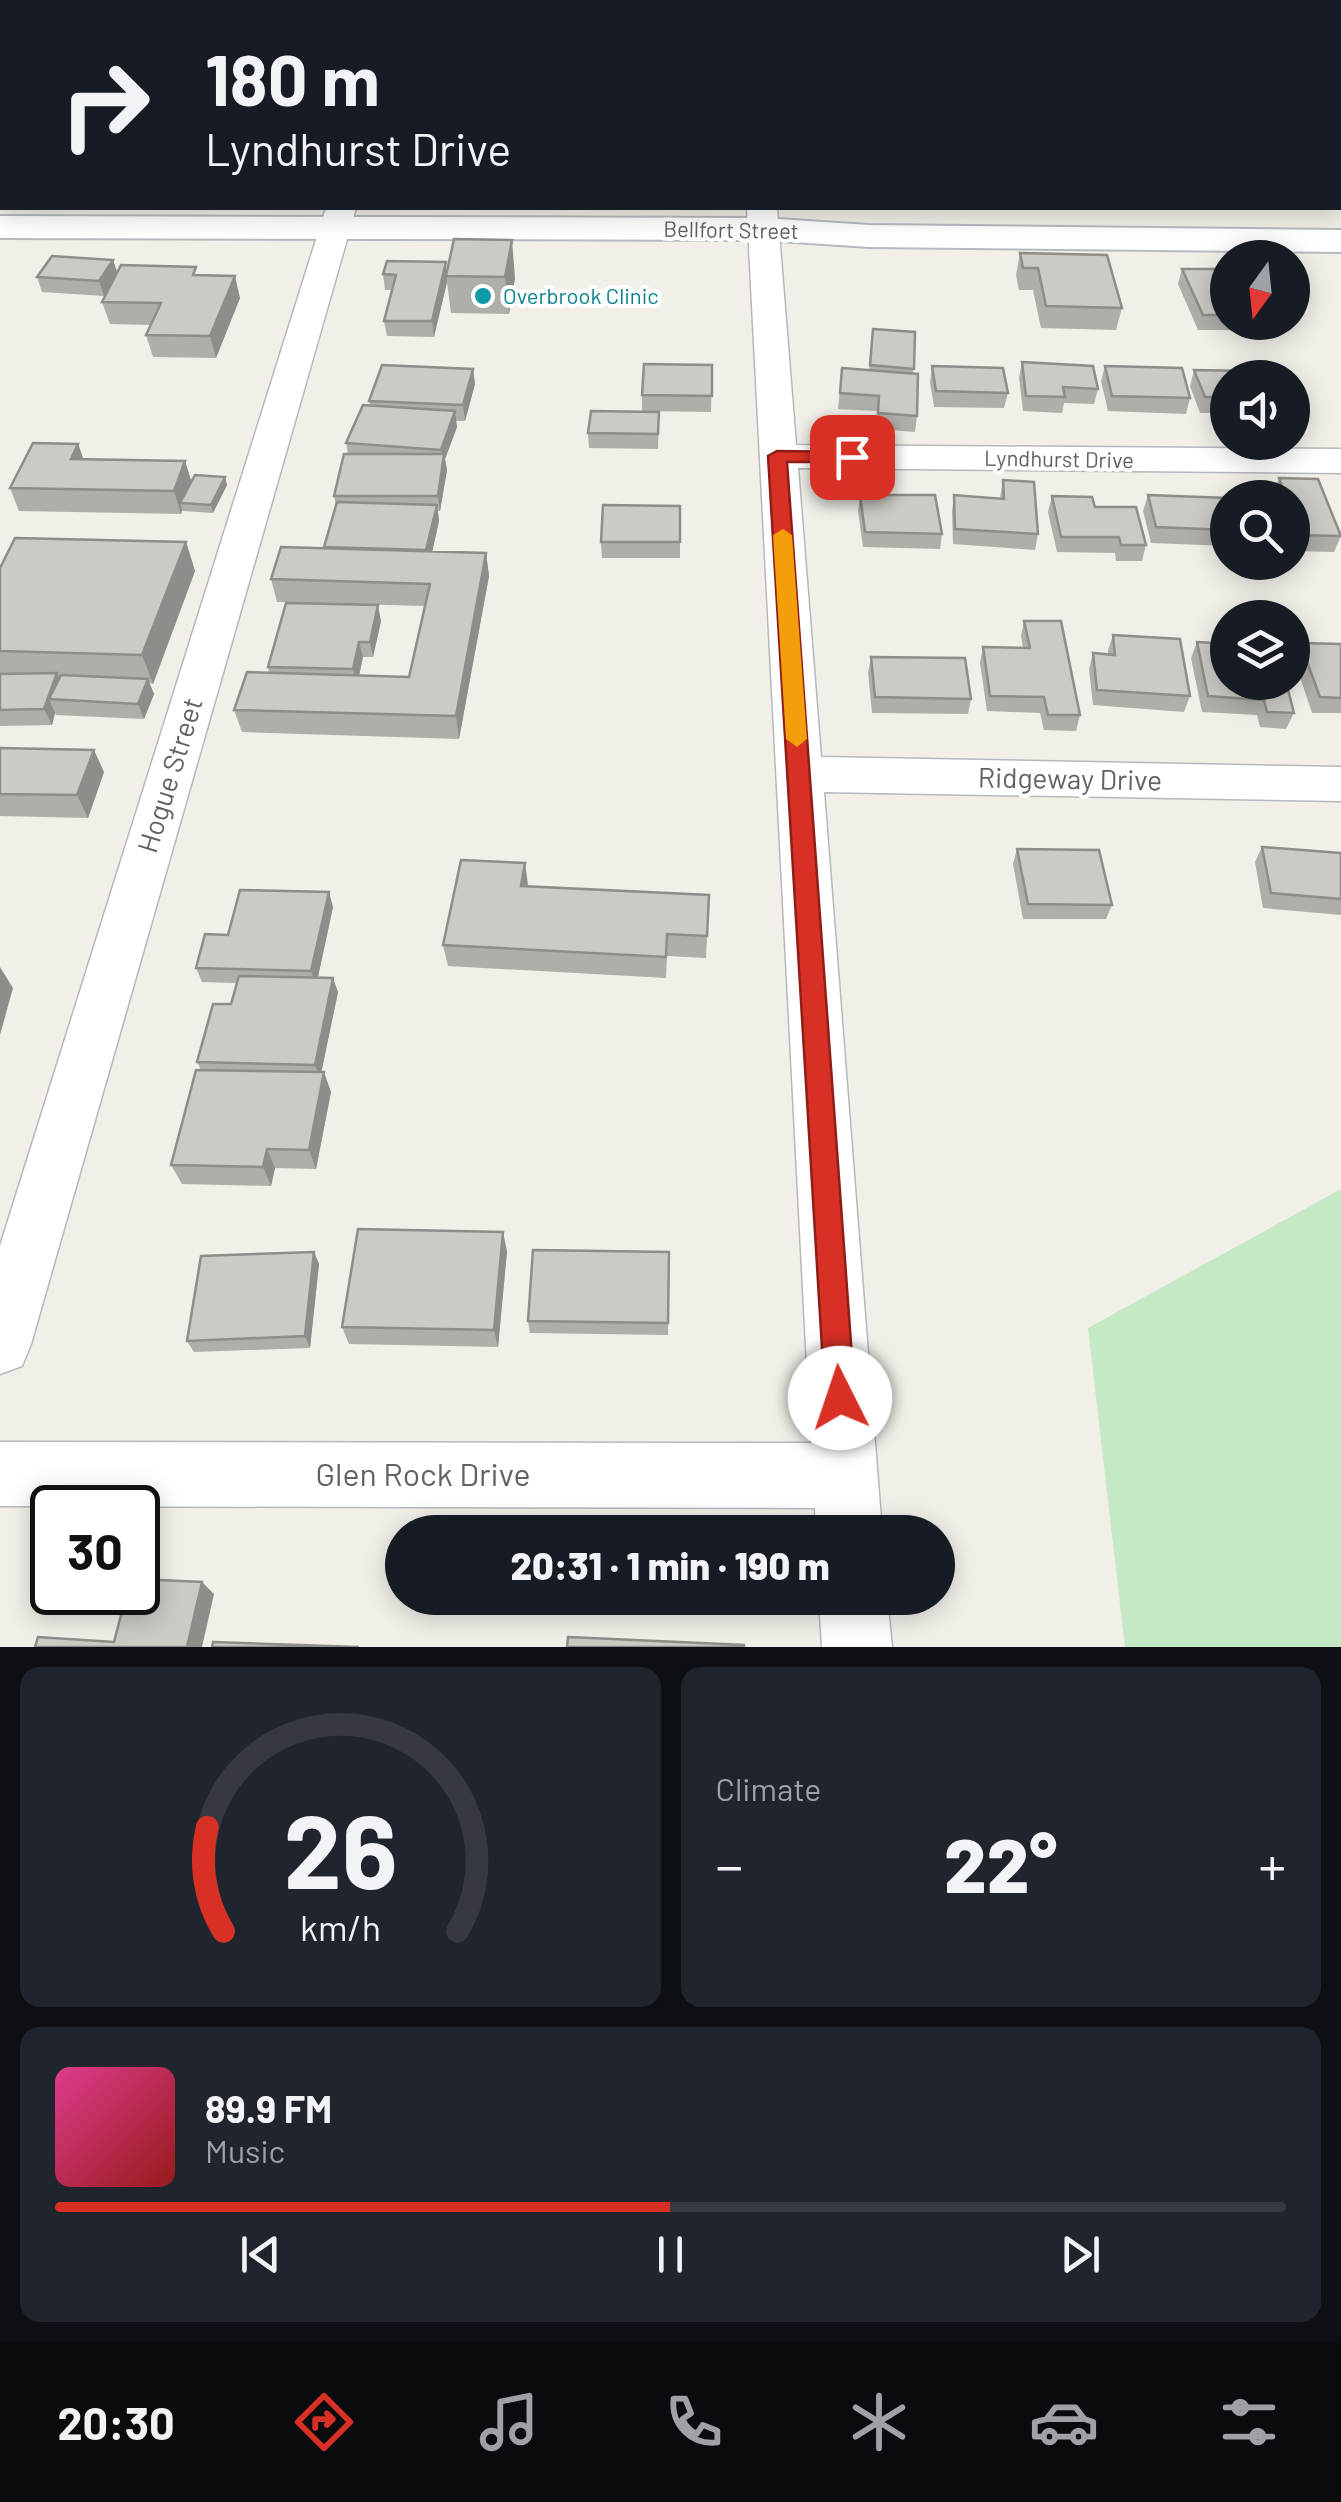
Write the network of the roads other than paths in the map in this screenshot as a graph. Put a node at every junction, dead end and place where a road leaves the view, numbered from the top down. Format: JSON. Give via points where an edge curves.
{"nodes":[{"id":1,"x":338,"y":217,"type":"edge"},
{"id":2,"x":762,"y":218,"type":"edge"},
{"id":3,"x":0,"y":227,"type":"edge"},
{"id":4,"x":1341,"y":240,"type":"edge"},
{"id":5,"x":777,"y":456,"type":"junction"},
{"id":6,"x":1341,"y":461,"type":"edge"},
{"id":7,"x":799,"y":774,"type":"junction"},
{"id":8,"x":1341,"y":784,"type":"edge"},
{"id":9,"x":0,"y":1344,"type":"edge"},
{"id":10,"x":0,"y":1474,"type":"edge"},
{"id":11,"x":847,"y":1504,"type":"edge"},
{"id":12,"x":854,"y":1615,"type":"edge"},
{"id":13,"x":856,"y":1647,"type":"edge"}],
"edges":[{"from":1,"to":2,"type":"main road","name":"Bellfort Street"},
{"from":1,"to":3,"type":"main road","name":"Bellfort Street"},
{"from":1,"to":9,"type":"street","name":"Hogue Street"},
{"from":2,"to":4,"type":"main road","name":"Bellfort Street","via":[[868,236]]},
{"from":2,"to":5,"type":"street"},
{"from":5,"to":6,"type":"street","name":"Lyndhurst Drive"},
{"from":5,"to":7,"type":"street"},
{"from":7,"to":8,"type":"street","name":"Ridgeway Drive"},
{"from":7,"to":11,"type":"street"},
{"from":10,"to":11,"type":"street","name":"Glen Rock Drive"},
{"from":12,"to":13,"type":"street"}]}
